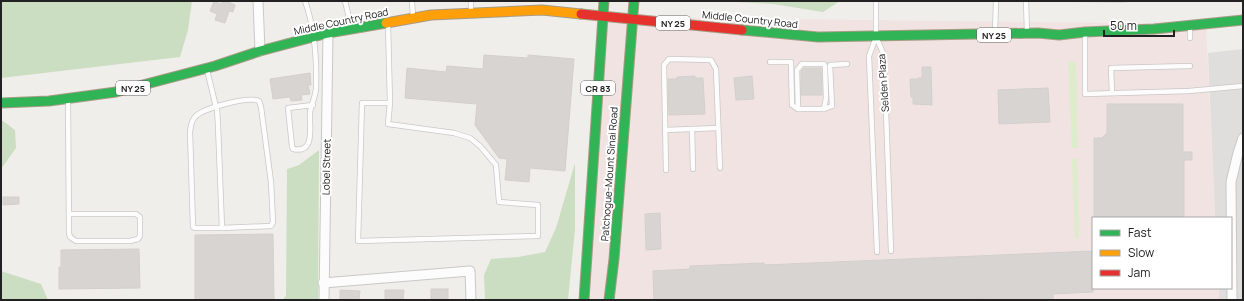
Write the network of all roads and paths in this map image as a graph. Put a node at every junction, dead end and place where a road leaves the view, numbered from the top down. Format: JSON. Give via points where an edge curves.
{"nodes":[{"id":1,"x":258,"y":1,"type":"edge"},
{"id":2,"x":305,"y":1,"type":"edge"},
{"id":3,"x":345,"y":1,"type":"edge"},
{"id":4,"x":412,"y":1,"type":"edge"},
{"id":5,"x":472,"y":1,"type":"edge"},
{"id":6,"x":604,"y":1,"type":"edge"},
{"id":7,"x":634,"y":1,"type":"edge"},
{"id":8,"x":876,"y":1,"type":"edge"},
{"id":9,"x":996,"y":1,"type":"edge"},
{"id":10,"x":1026,"y":1,"type":"edge"},
{"id":11,"x":471,"y":13,"type":"junction"},
{"id":12,"x":603,"y":17,"type":"junction"},
{"id":13,"x":413,"y":18,"type":"junction"},
{"id":14,"x":633,"y":19,"type":"junction"},
{"id":15,"x":1243,"y":20,"type":"edge"},
{"id":16,"x":388,"y":22,"type":"junction"},
{"id":17,"x":1190,"y":26,"type":"junction"},
{"id":18,"x":352,"y":29,"type":"junction"},
{"id":19,"x":1085,"y":32,"type":"junction"},
{"id":20,"x":328,"y":33,"type":"junction"},
{"id":21,"x":1027,"y":34,"type":"junction"},
{"id":22,"x":995,"y":35,"type":"junction"},
{"id":23,"x":314,"y":37,"type":"junction"},
{"id":24,"x":876,"y":37,"type":"junction"},
{"id":25,"x":1190,"y":38,"type":"dead end"},
{"id":26,"x":260,"y":51,"type":"junction"},
{"id":27,"x":770,"y":62,"type":"dead end"},
{"id":28,"x":847,"y":64,"type":"dead end"},
{"id":29,"x":1190,"y":66,"type":"dead end"},
{"id":30,"x":207,"y":68,"type":"junction"},
{"id":31,"x":1243,"y":86,"type":"edge"},
{"id":32,"x":1112,"y":93,"type":"junction"},
{"id":33,"x":68,"y":99,"type":"junction"},
{"id":34,"x":1,"y":103,"type":"edge"},
{"id":35,"x":390,"y":103,"type":"junction"},
{"id":36,"x":313,"y":105,"type":"junction"},
{"id":37,"x":216,"y":106,"type":"junction"},
{"id":38,"x":824,"y":109,"type":"junction"},
{"id":39,"x":798,"y":110,"type":"junction"},
{"id":40,"x":718,"y":128,"type":"junction"},
{"id":41,"x":692,"y":129,"type":"junction"},
{"id":42,"x":665,"y":130,"type":"junction"},
{"id":43,"x":1243,"y":138,"type":"edge"},
{"id":44,"x":720,"y":168,"type":"dead end"},
{"id":45,"x":694,"y":169,"type":"dead end"},
{"id":46,"x":666,"y":170,"type":"dead end"},
{"id":47,"x":69,"y":214,"type":"junction"},
{"id":48,"x":1231,"y":217,"type":"edge"},
{"id":49,"x":222,"y":228,"type":"junction"},
{"id":50,"x":891,"y":251,"type":"dead end"},
{"id":51,"x":877,"y":252,"type":"dead end"},
{"id":52,"x":323,"y":282,"type":"junction"},
{"id":53,"x":1232,"y":289,"type":"edge"},
{"id":54,"x":324,"y":300,"type":"edge"},
{"id":55,"x":471,"y":300,"type":"edge"},
{"id":56,"x":584,"y":300,"type":"edge"},
{"id":57,"x":609,"y":300,"type":"edge"},
{"id":58,"x":1232,"y":300,"type":"edge"}],
"edges":[{"from":1,"to":26,"type":"street"},
{"from":2,"to":23,"type":"lane","via":[[312,20]]},
{"from":3,"to":18,"type":"lane"},
{"from":4,"to":13,"type":"lane"},
{"from":5,"to":11,"type":"lane"},
{"from":6,"to":12,"type":"main road","name":"Patchogue-Mount Sinai Road","number":"CR 83"},
{"from":7,"to":14,"type":"main road","name":"Patchogue-Mount Sinai Road","number":"CR 83"},
{"from":8,"to":24,"type":"lane"},
{"from":9,"to":22,"type":"lane"},
{"from":10,"to":21,"type":"lane"},
{"from":11,"to":12,"type":"main road","name":"Middle Country Road","number":"NY 25","via":[[530,8]]},
{"from":11,"to":13,"type":"main road","name":"Middle Country Road","number":"NY 25"},
{"from":12,"to":14,"type":"main road","name":"Middle Country Road","number":"NY 25"},
{"from":12,"to":56,"type":"main road","name":"Patchogue-Mount Sinai Road","number":"CR 83"},
{"from":13,"to":16,"type":"main road","name":"Middle Country Road","number":"NY 25"},
{"from":14,"to":24,"type":"main road","name":"Middle Country Road","number":"NY 25","via":[[818,37]]},
{"from":14,"to":57,"type":"main road","name":"Patchogue-Mount Sinai Road","number":"CR 83"},
{"from":15,"to":17,"type":"main road","name":"Middle Country Road","number":"NY 25"},
{"from":16,"to":18,"type":"main road","name":"Middle Country Road","number":"NY 25"},
{"from":16,"to":35,"type":"lane"},
{"from":17,"to":19,"type":"main road","name":"Middle Country Road","number":"NY 25"},
{"from":17,"to":25,"type":"lane"},
{"from":18,"to":20,"type":"main road","name":"Middle Country Road","number":"NY 25"},
{"from":19,"to":21,"type":"main road","name":"Middle Country Road","number":"NY 25","via":[[1059,35]]},
{"from":19,"to":32,"type":"lane","via":[[1085,94]]},
{"from":20,"to":23,"type":"main road","name":"Middle Country Road","number":"NY 25"},
{"from":20,"to":52,"type":"street","name":"Lobel Street"},
{"from":21,"to":22,"type":"main road","name":"Middle Country Road","number":"NY 25"},
{"from":22,"to":24,"type":"main road","name":"Middle Country Road","number":"NY 25"},
{"from":23,"to":26,"type":"main road","name":"Middle Country Road","number":"NY 25"},
{"from":23,"to":36,"type":"lane","via":[[316,89]]},
{"from":24,"to":50,"type":"lane","name":"Selden Plaza","via":[[884,55]]},
{"from":24,"to":51,"type":"lane","name":"Selden Plaza","via":[[869,56]]},
{"from":26,"to":30,"type":"main road","name":"Middle Country Road","number":"NY 25"},
{"from":27,"to":39,"type":"lane","via":[[791,62],[792,105]]},
{"from":28,"to":38,"type":"lane","via":[[830,65],[832,106]]},
{"from":29,"to":32,"type":"lane","via":[[1111,68]]},
{"from":30,"to":33,"type":"main road","name":"Middle Country Road","number":"NY 25","via":[[116,92]]},
{"from":30,"to":37,"type":"lane"},
{"from":31,"to":32,"type":"lane","via":[[1189,91]]},
{"from":33,"to":34,"type":"main road","name":"Middle Country Road","number":"NY 25"},
{"from":33,"to":47,"type":"lane"},
{"from":35,"to":35,"type":"lane","via":[[388,124],[454,134],[470,138],[480,146],[496,165],[498,202],[538,205],[538,236],[358,241],[362,103]]},
{"from":36,"to":36,"type":"lane","via":[[310,110],[310,142],[304,149],[293,149],[288,108]]},
{"from":37,"to":49,"type":"lane"},
{"from":37,"to":49,"type":"lane","via":[[194,117],[190,132],[193,224],[194,228]]},
{"from":37,"to":49,"type":"lane","via":[[252,99],[259,101],[271,182],[273,222],[271,226]]},
{"from":38,"to":39,"type":"lane"},
{"from":38,"to":39,"type":"lane","via":[[826,66],[802,64],[797,70]]},
{"from":40,"to":41,"type":"lane"},
{"from":40,"to":42,"type":"lane","via":[[716,69],[711,60],[669,59],[664,65]]},
{"from":40,"to":44,"type":"lane"},
{"from":41,"to":42,"type":"lane"},
{"from":41,"to":45,"type":"lane"},
{"from":42,"to":46,"type":"lane"},
{"from":43,"to":48,"type":"street","via":[[1231,182]]},
{"from":47,"to":47,"type":"lane","via":[[70,236],[76,241],[134,241],[140,236],[140,217],[136,214]]},
{"from":52,"to":54,"type":"street","name":"Lobel Street"},
{"from":52,"to":55,"type":"street","via":[[470,271]]},
{"from":53,"to":58,"type":"street"}]}
